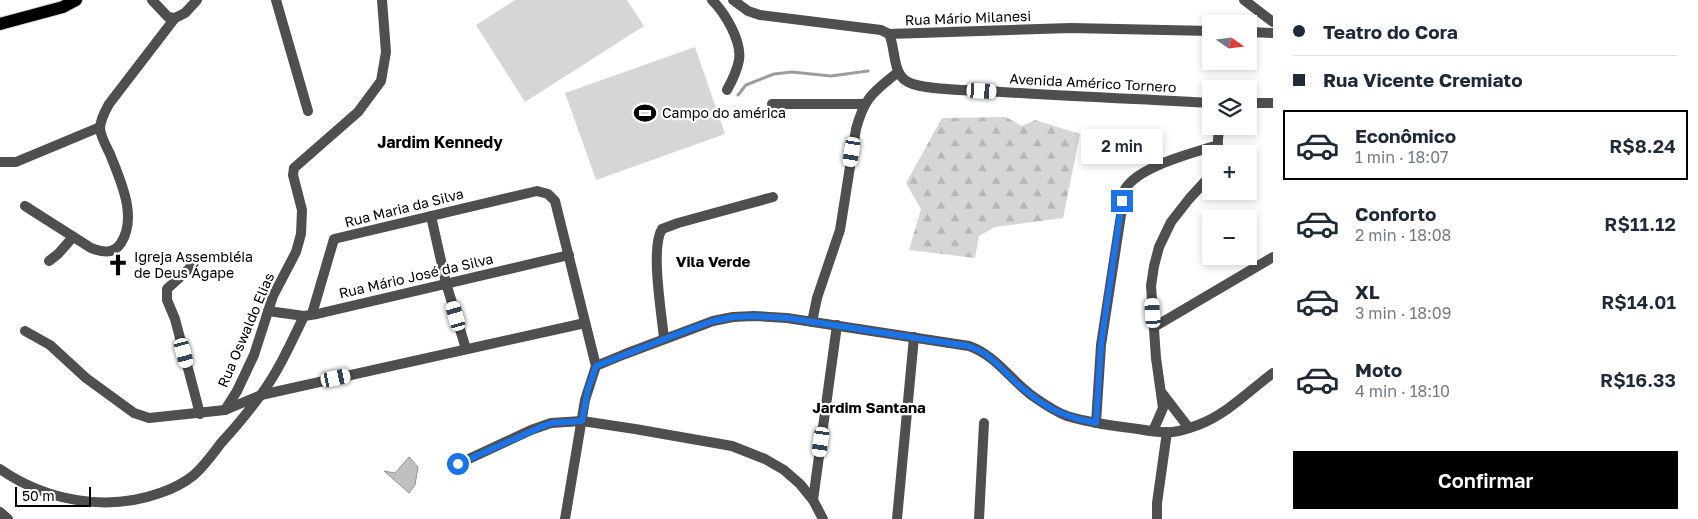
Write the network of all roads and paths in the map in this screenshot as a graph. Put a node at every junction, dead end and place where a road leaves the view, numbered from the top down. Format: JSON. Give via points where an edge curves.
{"nodes":[{"id":1,"x":76,"y":0,"type":"edge"},
{"id":2,"x":152,"y":0,"type":"edge"},
{"id":3,"x":197,"y":0,"type":"edge"},
{"id":4,"x":276,"y":0,"type":"edge"},
{"id":5,"x":382,"y":0,"type":"edge"},
{"id":6,"x":712,"y":0,"type":"edge"},
{"id":7,"x":733,"y":0,"type":"edge"},
{"id":8,"x":1244,"y":0,"type":"edge"},
{"id":9,"x":175,"y":18,"type":"junction"},
{"id":10,"x":1273,"y":22,"type":"edge"},
{"id":11,"x":0,"y":24,"type":"edge"},
{"id":12,"x":1202,"y":32,"type":"edge"},
{"id":13,"x":1258,"y":32,"type":"edge"},
{"id":14,"x":1273,"y":33,"type":"edge"},
{"id":15,"x":889,"y":34,"type":"junction"},
{"id":16,"x":898,"y":72,"type":"junction"},
{"id":17,"x":727,"y":90,"type":"dead end"},
{"id":18,"x":1202,"y":103,"type":"edge"},
{"id":19,"x":1257,"y":103,"type":"edge"},
{"id":20,"x":1273,"y":103,"type":"edge"},
{"id":21,"x":772,"y":104,"type":"dead end"},
{"id":22,"x":864,"y":104,"type":"junction"},
{"id":23,"x":308,"y":111,"type":"dead end"},
{"id":24,"x":100,"y":127,"type":"junction"},
{"id":25,"x":1202,"y":153,"type":"edge"},
{"id":26,"x":0,"y":162,"type":"edge"},
{"id":27,"x":1202,"y":185,"type":"edge"},
{"id":28,"x":773,"y":197,"type":"dead end"},
{"id":29,"x":25,"y":206,"type":"dead end"},
{"id":30,"x":430,"y":216,"type":"junction"},
{"id":31,"x":73,"y":237,"type":"junction"},
{"id":32,"x":569,"y":255,"type":"junction"},
{"id":33,"x":1273,"y":257,"type":"edge"},
{"id":34,"x":49,"y":261,"type":"dead end"},
{"id":35,"x":192,"y":267,"type":"dead end"},
{"id":36,"x":446,"y":283,"type":"junction"},
{"id":37,"x":268,"y":311,"type":"junction"},
{"id":38,"x":308,"y":315,"type":"junction"},
{"id":39,"x":812,"y":322,"type":"junction"},
{"id":40,"x":585,"y":323,"type":"junction"},
{"id":41,"x":837,"y":326,"type":"junction"},
{"id":42,"x":1154,"y":327,"type":"junction"},
{"id":43,"x":26,"y":331,"type":"dead end"},
{"id":44,"x":914,"y":336,"type":"junction"},
{"id":45,"x":664,"y":339,"type":"junction"},
{"id":46,"x":466,"y":349,"type":"junction"},
{"id":47,"x":596,"y":366,"type":"junction"},
{"id":48,"x":1273,"y":373,"type":"edge"},
{"id":49,"x":1162,"y":392,"type":"junction"},
{"id":50,"x":261,"y":395,"type":"junction"},
{"id":51,"x":225,"y":410,"type":"junction"},
{"id":52,"x":200,"y":414,"type":"junction"},
{"id":53,"x":582,"y":421,"type":"junction"},
{"id":54,"x":984,"y":423,"type":"dead end"},
{"id":55,"x":1096,"y":423,"type":"junction"},
{"id":56,"x":1190,"y":428,"type":"junction"},
{"id":57,"x":1153,"y":431,"type":"junction"},
{"id":58,"x":1168,"y":432,"type":"junction"},
{"id":59,"x":458,"y":464,"type":"dead end"},
{"id":60,"x":0,"y":469,"type":"edge"},
{"id":61,"x":813,"y":500,"type":"junction"},
{"id":62,"x":0,"y":512,"type":"edge"},
{"id":63,"x":8,"y":519,"type":"edge"},
{"id":64,"x":565,"y":519,"type":"edge"},
{"id":65,"x":823,"y":519,"type":"edge"},
{"id":66,"x":897,"y":519,"type":"edge"},
{"id":67,"x":979,"y":519,"type":"edge"},
{"id":68,"x":1157,"y":519,"type":"edge"}],
"edges":[{"from":1,"to":11,"type":"main road","via":[[63,7]]},
{"from":2,"to":9,"type":"street","via":[[168,17]]},
{"from":3,"to":9,"type":"street"},
{"from":4,"to":23,"type":"street"},
{"from":5,"to":37,"type":"street","name":"Rua Oswaldo Elias","via":[[386,52],[381,81],[358,112],[294,168],[302,210],[301,234]]},
{"from":6,"to":17,"type":"street","via":[[722,10],[738,46],[739,59]]},
{"from":7,"to":15,"type":"street","name":"Rua Mário Milanesi","via":[[760,15],[881,30]]},
{"from":8,"to":10,"type":"street"},
{"from":9,"to":24,"type":"street","via":[[109,104]]},
{"from":12,"to":15,"type":"street","name":"Rua Mário Milanesi","via":[[1071,28]]},
{"from":13,"to":14,"type":"street"},
{"from":15,"to":16,"type":"street"},
{"from":16,"to":18,"type":"street","name":"Avenida Américo Tornero","via":[[908,82],[946,89]]},
{"from":16,"to":22,"type":"street"},
{"from":19,"to":20,"type":"street"},
{"from":21,"to":22,"type":"street"},
{"from":22,"to":39,"type":"street","via":[[856,129],[840,230]]},
{"from":24,"to":26,"type":"street","via":[[16,162]]},
{"from":24,"to":31,"type":"street","via":[[122,184],[127,213],[126,233],[110,252],[90,248]]},
{"from":25,"to":55,"type":"street","via":[[1176,158],[1134,177],[1125,189],[1101,345]]},
{"from":27,"to":42,"type":"street","via":[[1171,222],[1159,247],[1151,286]]},
{"from":28,"to":45,"type":"street","via":[[662,229],[656,253]]},
{"from":29,"to":31,"type":"street"},
{"from":30,"to":32,"type":"street","name":"Rua Maria da Silva","via":[[536,191],[548,194],[555,201]]},
{"from":30,"to":36,"type":"street"},
{"from":30,"to":38,"type":"street","name":"Rua Maria da Silva","via":[[334,239]]},
{"from":31,"to":34,"type":"street"},
{"from":32,"to":36,"type":"street","name":"Rua Mário José da Silva"},
{"from":32,"to":40,"type":"street"},
{"from":33,"to":42,"type":"street"},
{"from":35,"to":52,"type":"street","via":[[167,289],[166,300],[175,319]]},
{"from":36,"to":38,"type":"street","name":"Rua Mário José da Silva"},
{"from":36,"to":46,"type":"street"},
{"from":37,"to":38,"type":"street","name":"Rua Mário José da Silva"},
{"from":37,"to":51,"type":"street","name":"Rua Oswaldo Elias","via":[[254,355]]},
{"from":38,"to":50,"type":"street","name":"Rua Maria da Silva"},
{"from":39,"to":41,"type":"street"},
{"from":39,"to":45,"type":"street","via":[[733,317]]},
{"from":40,"to":46,"type":"street"},
{"from":40,"to":47,"type":"street"},
{"from":41,"to":44,"type":"street"},
{"from":41,"to":61,"type":"street"},
{"from":42,"to":49,"type":"street"},
{"from":43,"to":52,"type":"street","via":[[54,349],[86,378],[134,413],[149,418]]},
{"from":44,"to":55,"type":"street","via":[[978,349],[1034,397],[1066,415]]},
{"from":44,"to":66,"type":"street"},
{"from":45,"to":47,"type":"street"},
{"from":46,"to":50,"type":"street"},
{"from":47,"to":53,"type":"street"},
{"from":48,"to":56,"type":"street","via":[[1232,406]]},
{"from":49,"to":56,"type":"street"},
{"from":49,"to":57,"type":"street","via":[[1163,408]]},
{"from":50,"to":51,"type":"street"},
{"from":50,"to":60,"type":"street","name":"Rua Maria da Silva","via":[[193,475],[171,489],[145,498],[96,502],[62,497],[27,485]]},
{"from":51,"to":52,"type":"street"},
{"from":53,"to":59,"type":"street","via":[[551,423]]},
{"from":53,"to":61,"type":"street","via":[[732,446],[784,470]]},
{"from":53,"to":64,"type":"street"},
{"from":54,"to":67,"type":"street"},
{"from":55,"to":57,"type":"street"},
{"from":56,"to":58,"type":"street"},
{"from":57,"to":58,"type":"street"},
{"from":58,"to":68,"type":"street"},
{"from":61,"to":65,"type":"street"},
{"from":62,"to":63,"type":"street"}]}
